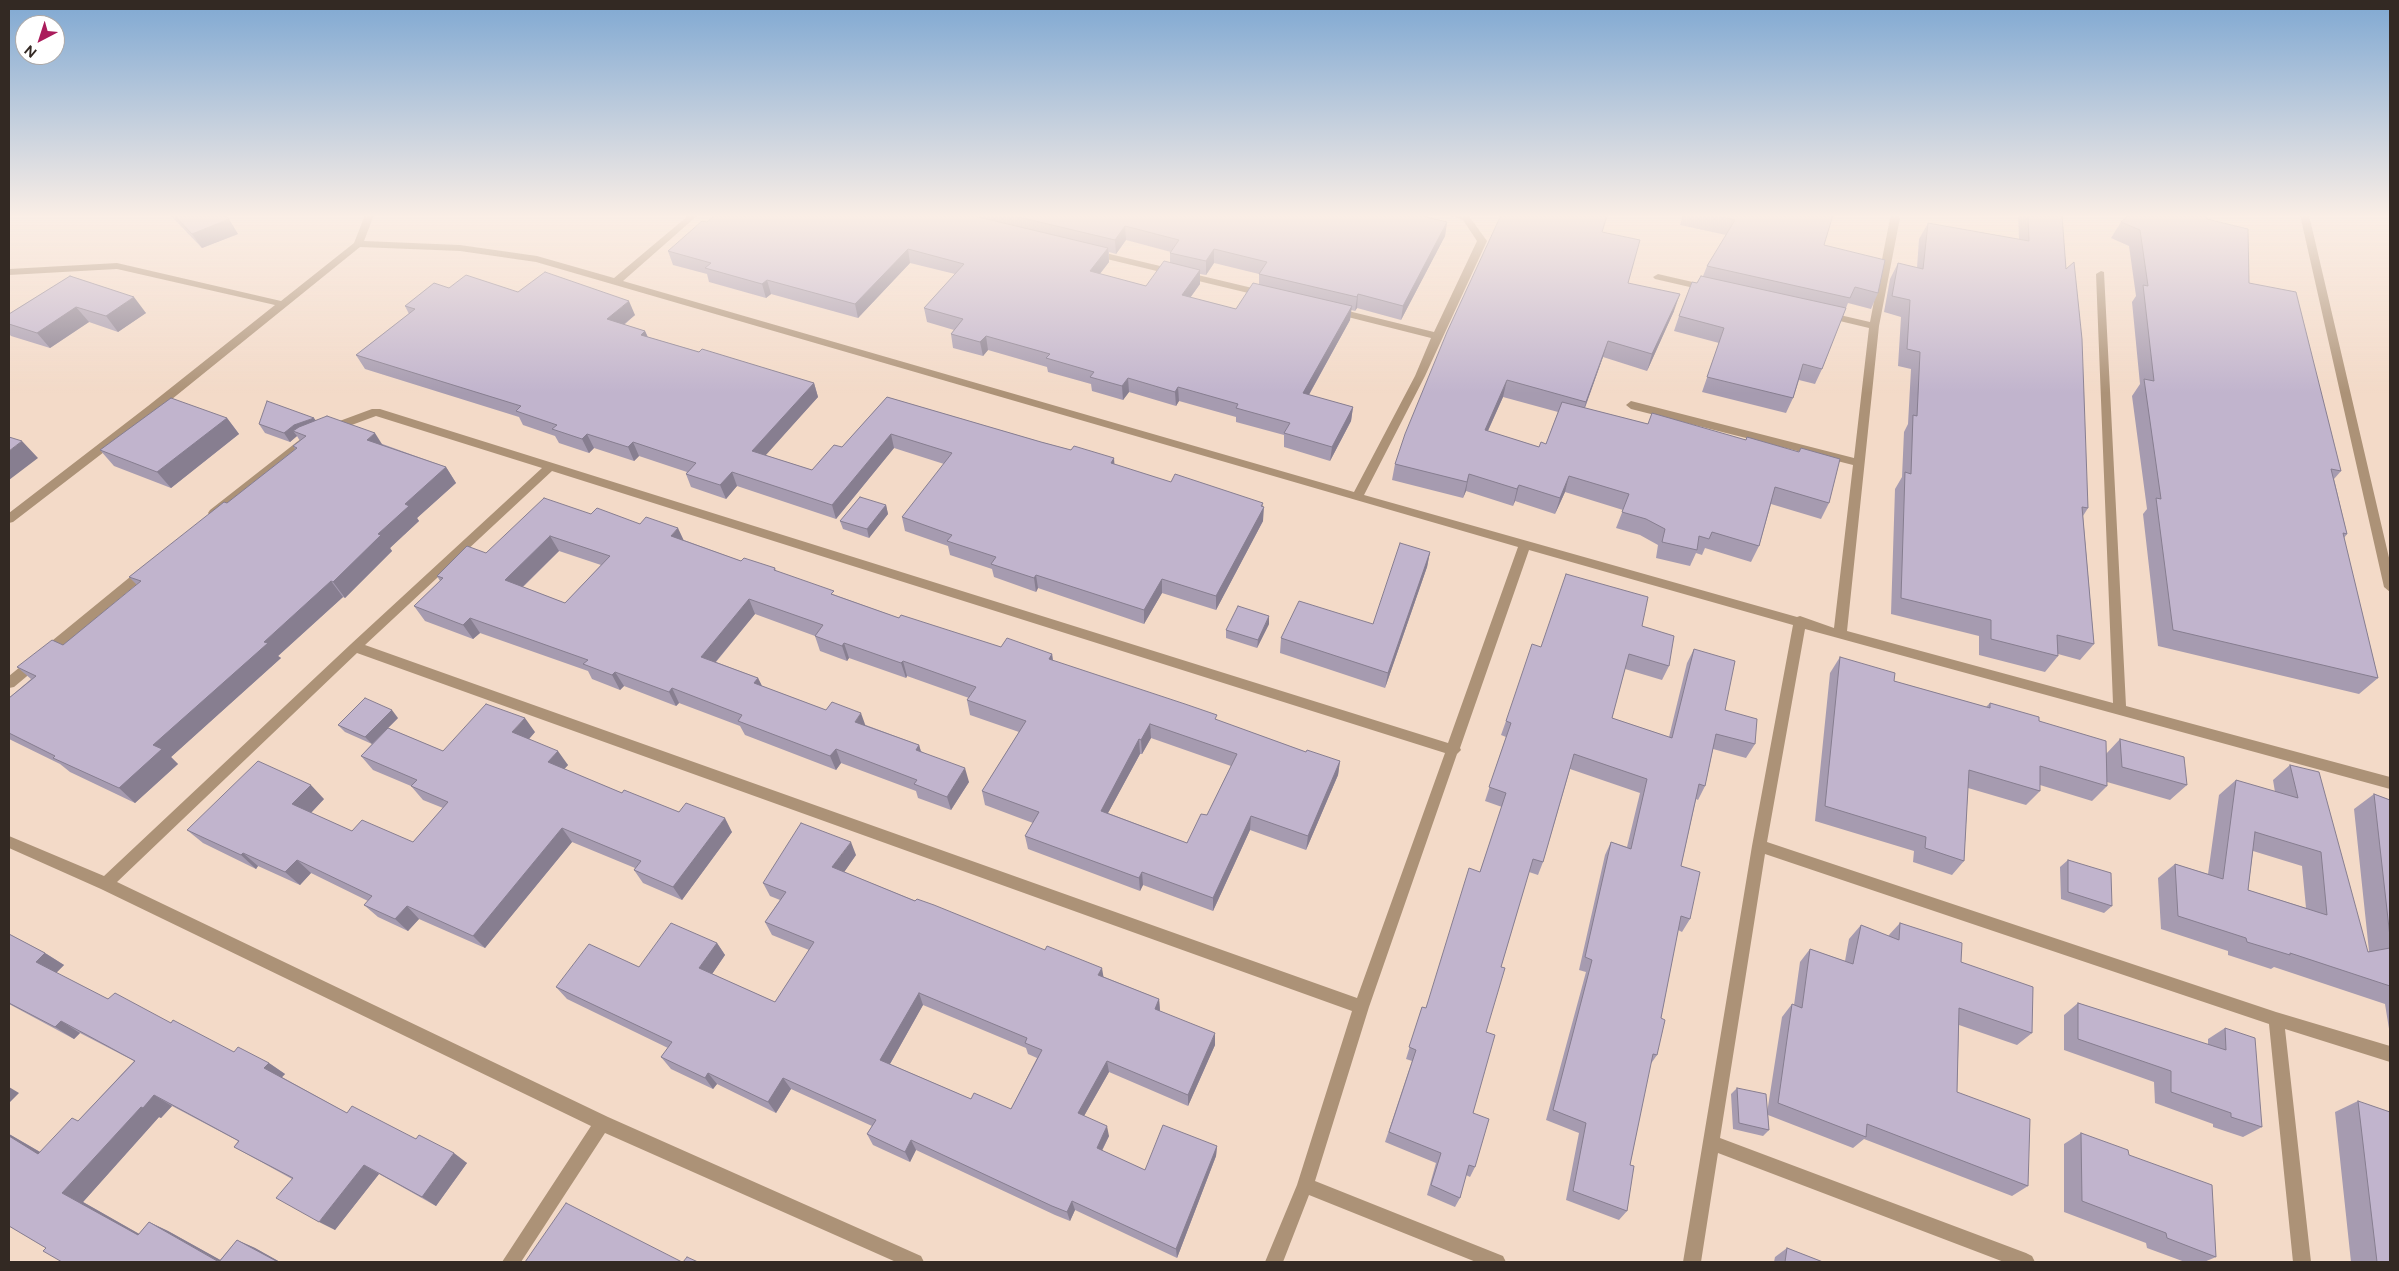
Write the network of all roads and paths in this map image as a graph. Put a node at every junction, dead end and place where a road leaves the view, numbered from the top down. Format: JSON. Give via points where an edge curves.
{"nodes":[{"id":1,"x":153,"y":274,"type":"edge"},
{"id":2,"x":320,"y":274,"type":"edge"},
{"id":3,"x":593,"y":274,"type":"edge"},
{"id":4,"x":625,"y":274,"type":"edge"},
{"id":5,"x":1183,"y":274,"type":"edge"},
{"id":6,"x":1466,"y":274,"type":"edge"},
{"id":7,"x":1884,"y":274,"type":"edge"},
{"id":8,"x":2101,"y":274,"type":"dead end"},
{"id":9,"x":2318,"y":274,"type":"edge"},
{"id":10,"x":1658,"y":277,"type":"dead end"},
{"id":11,"x":617,"y":281,"type":"junction"},
{"id":12,"x":1715,"y":290,"type":"edge"},
{"id":13,"x":1274,"y":296,"type":"edge"},
{"id":14,"x":282,"y":304,"type":"junction"},
{"id":15,"x":1322,"y":308,"type":"edge"},
{"id":16,"x":1818,"y":313,"type":"edge"},
{"id":17,"x":1874,"y":326,"type":"junction"},
{"id":18,"x":1437,"y":336,"type":"junction"},
{"id":19,"x":1631,"y":404,"type":"dead end"},
{"id":20,"x":1859,"y":463,"type":"junction"},
{"id":21,"x":550,"y":467,"type":"junction"},
{"id":22,"x":1357,"y":497,"type":"junction"},
{"id":23,"x":9,"y":519,"type":"edge"},
{"id":24,"x":206,"y":520,"type":"edge"},
{"id":25,"x":1525,"y":544,"type":"junction"},
{"id":26,"x":153,"y":564,"type":"edge"},
{"id":27,"x":2390,"y":588,"type":"edge"},
{"id":28,"x":1800,"y":621,"type":"junction"},
{"id":29,"x":1840,"y":634,"type":"junction"},
{"id":30,"x":355,"y":647,"type":"junction"},
{"id":31,"x":9,"y":683,"type":"edge"},
{"id":32,"x":2120,"y":711,"type":"junction"},
{"id":33,"x":1454,"y":750,"type":"junction"},
{"id":34,"x":2390,"y":782,"type":"edge"},
{"id":35,"x":9,"y":842,"type":"edge"},
{"id":36,"x":1760,"y":846,"type":"junction"},
{"id":37,"x":106,"y":884,"type":"junction"},
{"id":38,"x":1361,"y":1007,"type":"junction"},
{"id":39,"x":2276,"y":1019,"type":"junction"},
{"id":40,"x":2390,"y":1054,"type":"edge"},
{"id":41,"x":602,"y":1123,"type":"junction"},
{"id":42,"x":1710,"y":1142,"type":"junction"},
{"id":43,"x":1306,"y":1185,"type":"junction"},
{"id":44,"x":511,"y":1262,"type":"edge"},
{"id":45,"x":915,"y":1262,"type":"edge"},
{"id":46,"x":1274,"y":1262,"type":"edge"},
{"id":47,"x":1497,"y":1262,"type":"edge"},
{"id":48,"x":1692,"y":1262,"type":"edge"},
{"id":49,"x":2026,"y":1262,"type":"edge"},
{"id":50,"x":2302,"y":1262,"type":"edge"}],
"edges":[{"from":1,"to":14,"type":"street"},
{"from":2,"to":14,"type":"street"},
{"from":3,"to":11,"type":"street"},
{"from":4,"to":11,"type":"street"},
{"from":5,"to":13,"type":"street"},
{"from":6,"to":18,"type":"street"},
{"from":7,"to":17,"type":"street"},
{"from":8,"to":32,"type":"street"},
{"from":9,"to":27,"type":"street"},
{"from":10,"to":12,"type":"street"},
{"from":11,"to":22,"type":"street"},
{"from":14,"to":23,"type":"street"},
{"from":15,"to":18,"type":"street"},
{"from":16,"to":17,"type":"street"},
{"from":17,"to":20,"type":"street"},
{"from":18,"to":22,"type":"street","via":[[1420,376]]},
{"from":19,"to":20,"type":"street"},
{"from":20,"to":29,"type":"street"},
{"from":21,"to":24,"type":"street","via":[[376,412],[305,438]]},
{"from":21,"to":30,"type":"street"},
{"from":21,"to":33,"type":"street"},
{"from":22,"to":25,"type":"street"},
{"from":25,"to":28,"type":"street"},
{"from":25,"to":33,"type":"street"},
{"from":26,"to":31,"type":"street"},
{"from":28,"to":29,"type":"street"},
{"from":28,"to":36,"type":"street"},
{"from":29,"to":32,"type":"street"},
{"from":30,"to":37,"type":"street"},
{"from":30,"to":38,"type":"street"},
{"from":32,"to":34,"type":"street"},
{"from":33,"to":38,"type":"street"},
{"from":35,"to":37,"type":"street"},
{"from":36,"to":39,"type":"street"},
{"from":36,"to":42,"type":"street"},
{"from":37,"to":41,"type":"street"},
{"from":38,"to":43,"type":"street"},
{"from":39,"to":40,"type":"street"},
{"from":39,"to":50,"type":"street"},
{"from":41,"to":44,"type":"street"},
{"from":41,"to":45,"type":"street"},
{"from":42,"to":48,"type":"street"},
{"from":42,"to":49,"type":"street"},
{"from":43,"to":46,"type":"street"},
{"from":43,"to":47,"type":"street"}]}
